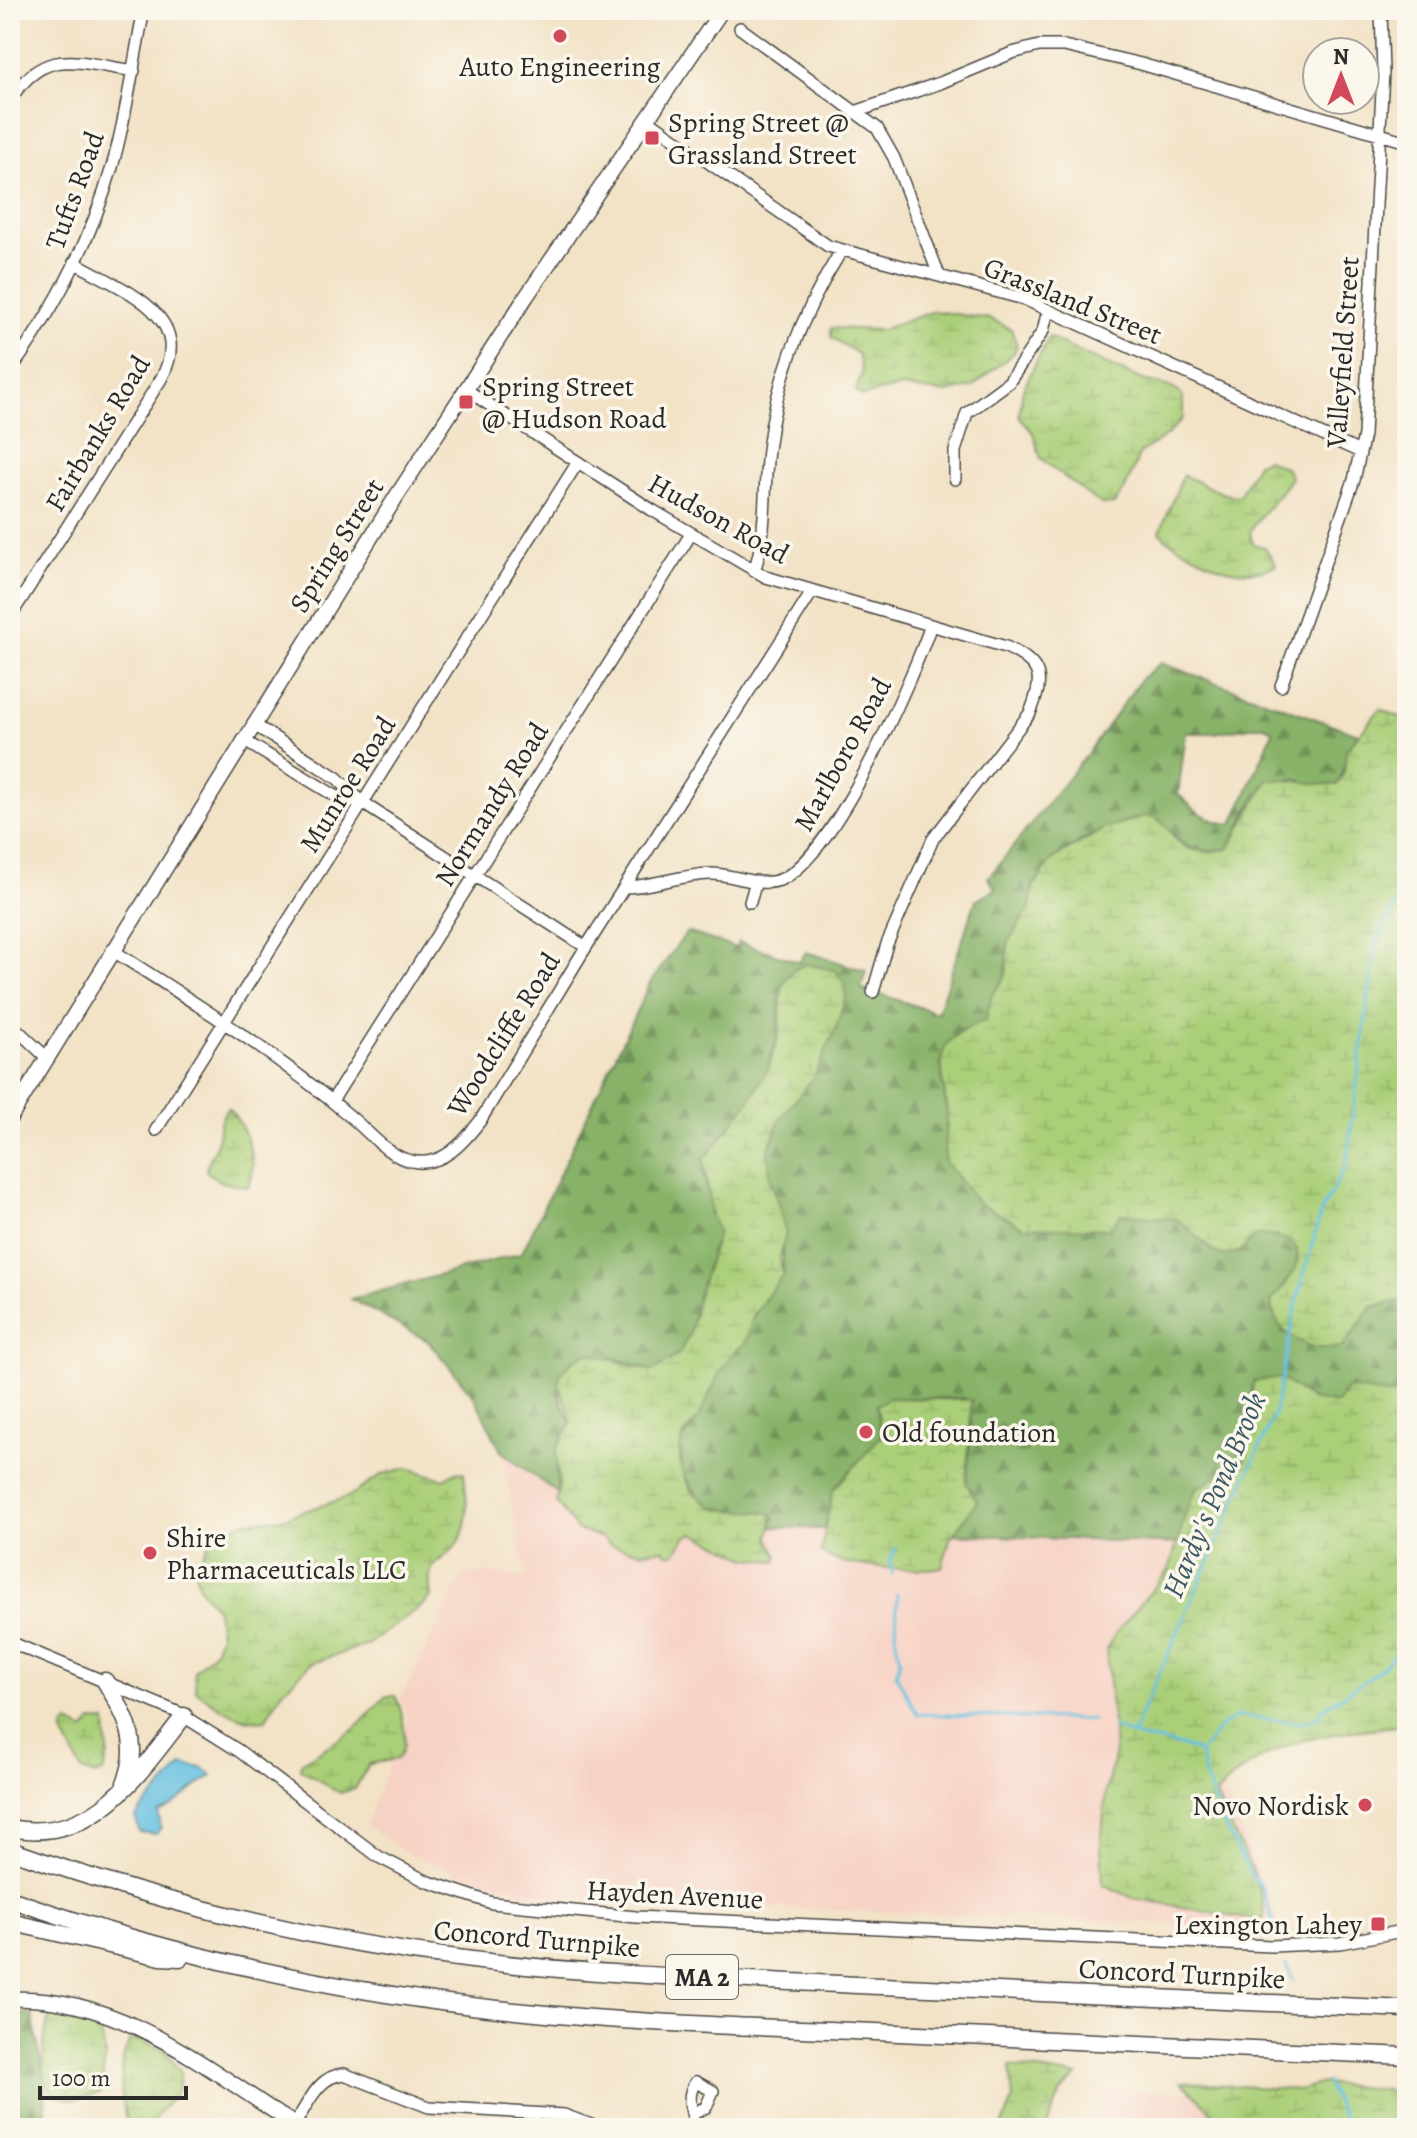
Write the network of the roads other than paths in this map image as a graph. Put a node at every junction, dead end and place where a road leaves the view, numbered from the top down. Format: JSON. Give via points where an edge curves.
{"nodes":[{"id":1,"x":144,"y":10,"type":"edge"},
{"id":2,"x":723,"y":10,"type":"edge"},
{"id":3,"x":1381,"y":10,"type":"edge"},
{"id":4,"x":740,"y":28,"type":"dead end"},
{"id":5,"x":134,"y":71,"type":"junction"},
{"id":6,"x":10,"y":100,"type":"edge"},
{"id":7,"x":855,"y":112,"type":"junction"},
{"id":8,"x":648,"y":120,"type":"junction"},
{"id":9,"x":1379,"y":134,"type":"junction"},
{"id":10,"x":1407,"y":142,"type":"edge"},
{"id":11,"x":841,"y":251,"type":"junction"},
{"id":12,"x":74,"y":262,"type":"junction"},
{"id":13,"x":939,"y":275,"type":"junction"},
{"id":14,"x":1048,"y":310,"type":"junction"},
{"id":15,"x":10,"y":371,"type":"edge"},
{"id":16,"x":465,"y":389,"type":"junction"},
{"id":17,"x":1360,"y":452,"type":"junction"},
{"id":18,"x":578,"y":462,"type":"junction"},
{"id":19,"x":955,"y":479,"type":"dead end"},
{"id":20,"x":691,"y":534,"type":"junction"},
{"id":21,"x":754,"y":571,"type":"junction"},
{"id":22,"x":812,"y":592,"type":"junction"},
{"id":23,"x":10,"y":617,"type":"edge"},
{"id":24,"x":931,"y":625,"type":"junction"},
{"id":25,"x":1281,"y":686,"type":"dead end"},
{"id":26,"x":253,"y":724,"type":"junction"},
{"id":27,"x":243,"y":740,"type":"junction"},
{"id":28,"x":364,"y":804,"type":"junction"},
{"id":29,"x":475,"y":875,"type":"junction"},
{"id":30,"x":756,"y":881,"type":"junction"},
{"id":31,"x":626,"y":887,"type":"junction"},
{"id":32,"x":750,"y":902,"type":"dead end"},
{"id":33,"x":586,"y":947,"type":"junction"},
{"id":34,"x":112,"y":950,"type":"junction"},
{"id":35,"x":873,"y":992,"type":"dead end"},
{"id":36,"x":226,"y":1021,"type":"junction"},
{"id":37,"x":10,"y":1023,"type":"edge"},
{"id":38,"x":46,"y":1057,"type":"junction"},
{"id":39,"x":332,"y":1101,"type":"junction"},
{"id":40,"x":10,"y":1118,"type":"edge"},
{"id":41,"x":156,"y":1130,"type":"dead end"},
{"id":42,"x":10,"y":1642,"type":"edge"},
{"id":43,"x":105,"y":1681,"type":"junction"},
{"id":44,"x":184,"y":1716,"type":"junction"},
{"id":45,"x":121,"y":1792,"type":"junction"},
{"id":46,"x":10,"y":1828,"type":"edge"},
{"id":47,"x":10,"y":1850,"type":"edge"},
{"id":48,"x":10,"y":1899,"type":"edge"},
{"id":49,"x":10,"y":1922,"type":"edge"},
{"id":50,"x":1407,"y":1930,"type":"edge"},
{"id":51,"x":213,"y":1959,"type":"junction"},
{"id":52,"x":10,"y":1999,"type":"edge"},
{"id":53,"x":1407,"y":2009,"type":"edge"},
{"id":54,"x":1407,"y":2056,"type":"edge"},
{"id":55,"x":693,"y":2114,"type":"dead end"},
{"id":56,"x":297,"y":2126,"type":"edge"},
{"id":57,"x":599,"y":2128,"type":"edge"},
{"id":58,"x":696,"y":2128,"type":"edge"}],
"edges":[{"from":1,"to":5,"type":"street","name":"Tufts Road"},
{"from":2,"to":8,"type":"main road","name":"Spring Street"},
{"from":3,"to":9,"type":"street","name":"Valleyfield Street"},
{"from":4,"to":7,"type":"street"},
{"from":5,"to":6,"type":"street","via":[[49,63],[28,74]]},
{"from":5,"to":12,"type":"street","name":"Tufts Road","via":[[112,169]]},
{"from":7,"to":9,"type":"street","via":[[1012,53],[1064,46]]},
{"from":7,"to":13,"type":"street","via":[[877,128],[894,158]]},
{"from":8,"to":11,"type":"street","name":"Grassland Street","via":[[805,232]]},
{"from":8,"to":16,"type":"main road","name":"Spring Street"},
{"from":9,"to":10,"type":"street"},
{"from":9,"to":17,"type":"street","name":"Valleyfield Street"},
{"from":11,"to":13,"type":"street","name":"Grassland Street"},
{"from":11,"to":21,"type":"street","via":[[795,337],[775,407],[762,550]]},
{"from":12,"to":15,"type":"street","name":"Tufts Road"},
{"from":12,"to":23,"type":"street","name":"Fairbanks Road","via":[[154,311],[169,331],[171,355],[161,379]]},
{"from":13,"to":14,"type":"street","name":"Grassland Street"},
{"from":14,"to":17,"type":"street","name":"Grassland Street"},
{"from":14,"to":19,"type":"street","via":[[1043,331],[1009,382],[967,413],[955,451]]},
{"from":16,"to":18,"type":"street","name":"Hudson Road"},
{"from":16,"to":26,"type":"main road","name":"Spring Street"},
{"from":17,"to":25,"type":"street","name":"Valleyfield Street"},
{"from":18,"to":20,"type":"street","name":"Hudson Road"},
{"from":18,"to":28,"type":"street","name":"Munroe Road"},
{"from":20,"to":21,"type":"street","name":"Hudson Road"},
{"from":20,"to":29,"type":"street","name":"Normandy Road"},
{"from":21,"to":22,"type":"street","name":"Hudson Road"},
{"from":22,"to":24,"type":"street","name":"Hudson Road"},
{"from":22,"to":31,"type":"street","name":"Woodcliffe Road"},
{"from":24,"to":30,"type":"street","name":"Marlboro Road","via":[[896,709],[822,845],[798,870],[771,882]]},
{"from":24,"to":35,"type":"street","name":"Hudson Road","via":[[1019,654],[1038,671],[1039,691],[1030,713],[933,839],[887,944]]},
{"from":26,"to":27,"type":"main road","name":"Spring Street"},
{"from":26,"to":28,"type":"street","via":[[337,778]]},
{"from":27,"to":28,"type":"street","via":[[337,797]]},
{"from":27,"to":34,"type":"main road","name":"Spring Street"},
{"from":28,"to":29,"type":"street"},
{"from":28,"to":36,"type":"street","name":"Munroe Road"},
{"from":29,"to":33,"type":"street"},
{"from":29,"to":39,"type":"street","name":"Normandy Road"},
{"from":30,"to":31,"type":"street","name":"Marlboro Road","via":[[710,874]]},
{"from":30,"to":32,"type":"street"},
{"from":31,"to":33,"type":"street","name":"Woodcliffe Road"},
{"from":33,"to":39,"type":"street","name":"Woodcliffe Road","via":[[480,1121],[463,1144],[441,1159],[408,1161]]},
{"from":34,"to":36,"type":"street","name":"Woodcliffe Road"},
{"from":34,"to":38,"type":"main road","name":"Spring Street"},
{"from":36,"to":39,"type":"street","name":"Woodcliffe Road"},
{"from":36,"to":41,"type":"street","name":"Munroe Road"},
{"from":37,"to":38,"type":"street"},
{"from":38,"to":40,"type":"main road","name":"Spring Street"},
{"from":42,"to":43,"type":"street","name":"Hayden Avenue"},
{"from":43,"to":44,"type":"street","name":"Hayden Avenue"},
{"from":43,"to":45,"type":"highway","via":[[132,1738],[131,1765]]},
{"from":44,"to":45,"type":"highway"},
{"from":44,"to":50,"type":"street","name":"Hayden Avenue","via":[[392,1864],[449,1890],[512,1907],[627,1917],[1271,1946],[1340,1943]]},
{"from":45,"to":46,"type":"highway","via":[[100,1812],[71,1826]]},
{"from":47,"to":53,"type":"highway","name":"Concord Turnpike","number":"MA 2","via":[[260,1923],[504,1964]]},
{"from":48,"to":51,"type":"highway","number":"MA 2"},
{"from":49,"to":51,"type":"highway","via":[[161,1957]]},
{"from":51,"to":54,"type":"highway","number":"MA 2","via":[[397,1996],[573,2017]]},
{"from":52,"to":56,"type":"main road","via":[[63,2002],[126,2021]]},
{"from":55,"to":58,"type":"street"},
{"from":56,"to":57,"type":"street","via":[[320,2084],[344,2074],[429,2107],[564,2115]]}]}
